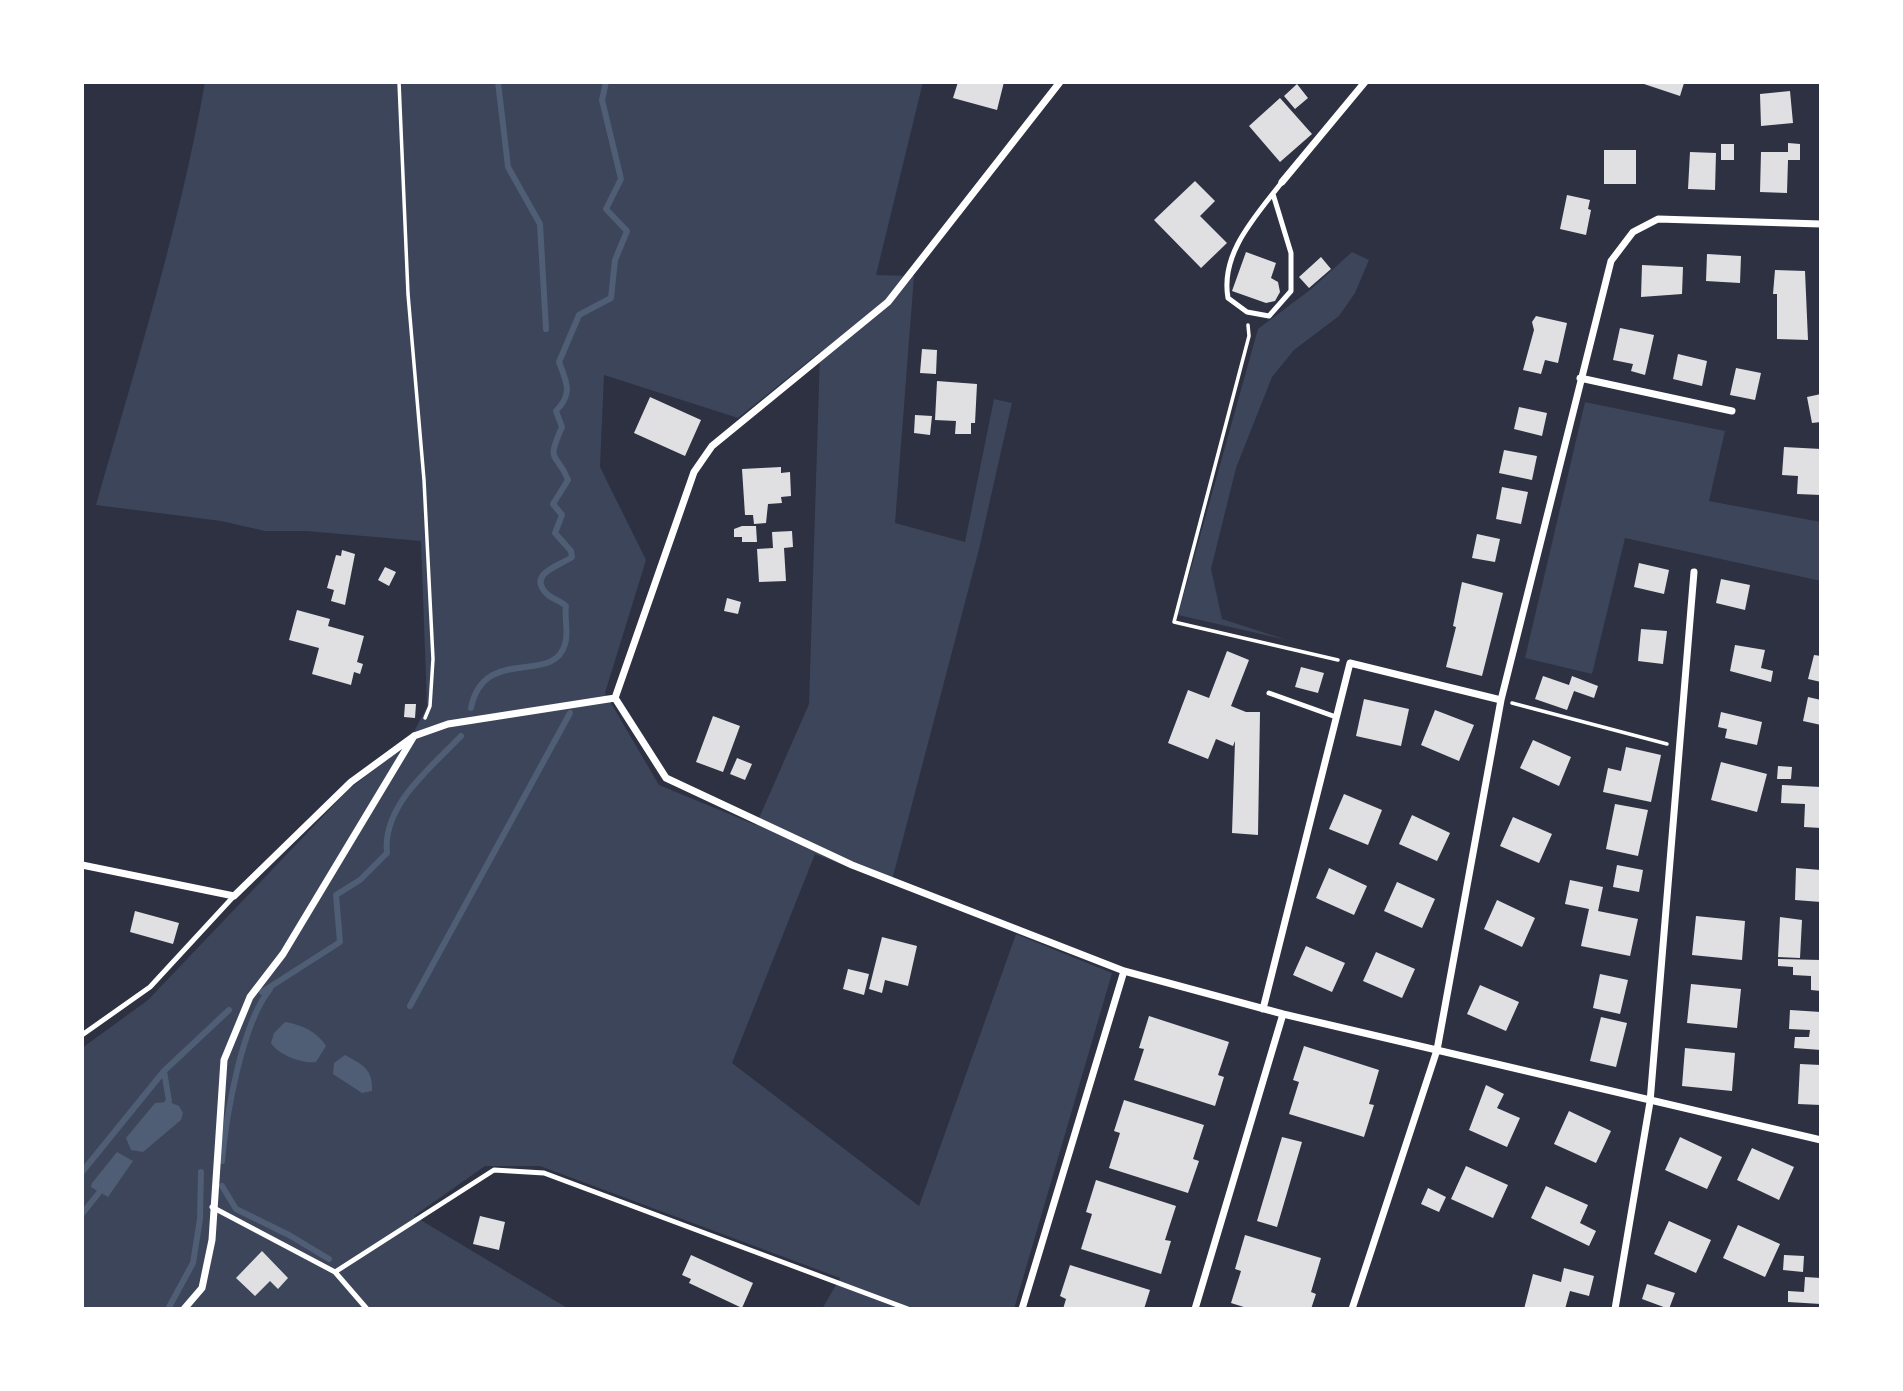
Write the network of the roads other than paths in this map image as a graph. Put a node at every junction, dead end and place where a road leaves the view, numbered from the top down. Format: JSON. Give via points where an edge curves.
{"nodes":[{"id":1,"x":1060,"y":82,"type":"edge"},
{"id":2,"x":1365,"y":82,"type":"edge"},
{"id":3,"x":1282,"y":182,"type":"joint"},
{"id":4,"x":1272,"y":194,"type":"junction"},
{"id":5,"x":1821,"y":224,"type":"edge"},
{"id":6,"x":1580,"y":377,"type":"junction"},
{"id":7,"x":1732,"y":411,"type":"dead end"},
{"id":8,"x":1695,"y":572,"type":"dead end"},
{"id":9,"x":1269,"y":693,"type":"dead end"},
{"id":10,"x":615,"y":698,"type":"junction"},
{"id":11,"x":1501,"y":700,"type":"junction"},
{"id":12,"x":1336,"y":717,"type":"junction"},
{"id":13,"x":414,"y":736,"type":"junction"},
{"id":14,"x":82,"y":865,"type":"edge"},
{"id":15,"x":234,"y":896,"type":"junction"},
{"id":16,"x":1124,"y":971,"type":"junction"},
{"id":17,"x":1263,"y":1009,"type":"junction"},
{"id":18,"x":1283,"y":1014,"type":"junction"},
{"id":19,"x":82,"y":1035,"type":"edge"},
{"id":20,"x":1437,"y":1050,"type":"junction"},
{"id":21,"x":1650,"y":1102,"type":"junction"},
{"id":22,"x":1821,"y":1140,"type":"edge"},
{"id":23,"x":212,"y":1207,"type":"junction"},
{"id":24,"x":335,"y":1272,"type":"junction"},
{"id":25,"x":184,"y":1309,"type":"edge"},
{"id":26,"x":367,"y":1309,"type":"edge"},
{"id":27,"x":908,"y":1309,"type":"edge"},
{"id":28,"x":1022,"y":1309,"type":"edge"},
{"id":29,"x":1195,"y":1309,"type":"edge"},
{"id":30,"x":1352,"y":1309,"type":"edge"},
{"id":31,"x":1615,"y":1309,"type":"edge"}],
"edges":[{"from":1,"to":10,"type":"street","via":[[888,302],[712,446],[694,471]]},
{"from":2,"to":3,"type":"street"},
{"from":3,"to":4,"type":"lane"},
{"from":4,"to":4,"type":"lane","via":[[1242,235],[1225,278],[1228,298],[1247,312],[1269,316],[1291,292],[1291,253]]},
{"from":5,"to":6,"type":"street","via":[[1658,219],[1633,232],[1611,261]]},
{"from":6,"to":7,"type":"street"},
{"from":6,"to":11,"type":"street"},
{"from":8,"to":21,"type":"street"},
{"from":9,"to":12,"type":"lane"},
{"from":10,"to":13,"type":"street","via":[[448,724]]},
{"from":10,"to":16,"type":"street","via":[[666,778],[852,865]]},
{"from":11,"to":12,"type":"street","via":[[1350,663]]},
{"from":11,"to":20,"type":"street"},
{"from":12,"to":17,"type":"street"},
{"from":13,"to":15,"type":"street","via":[[351,782]]},
{"from":13,"to":23,"type":"street","via":[[283,954],[250,997],[224,1059]]},
{"from":14,"to":15,"type":"street"},
{"from":15,"to":19,"type":"lane","via":[[150,987]]},
{"from":16,"to":17,"type":"street"},
{"from":16,"to":28,"type":"street"},
{"from":17,"to":18,"type":"street"},
{"from":18,"to":20,"type":"street"},
{"from":18,"to":29,"type":"street"},
{"from":20,"to":21,"type":"street"},
{"from":20,"to":30,"type":"street"},
{"from":21,"to":22,"type":"street"},
{"from":21,"to":31,"type":"street"},
{"from":23,"to":24,"type":"lane"},
{"from":23,"to":25,"type":"street","via":[[212,1240],[202,1288]]},
{"from":24,"to":26,"type":"lane"},
{"from":24,"to":27,"type":"lane","via":[[494,1170],[544,1173]]}]}
